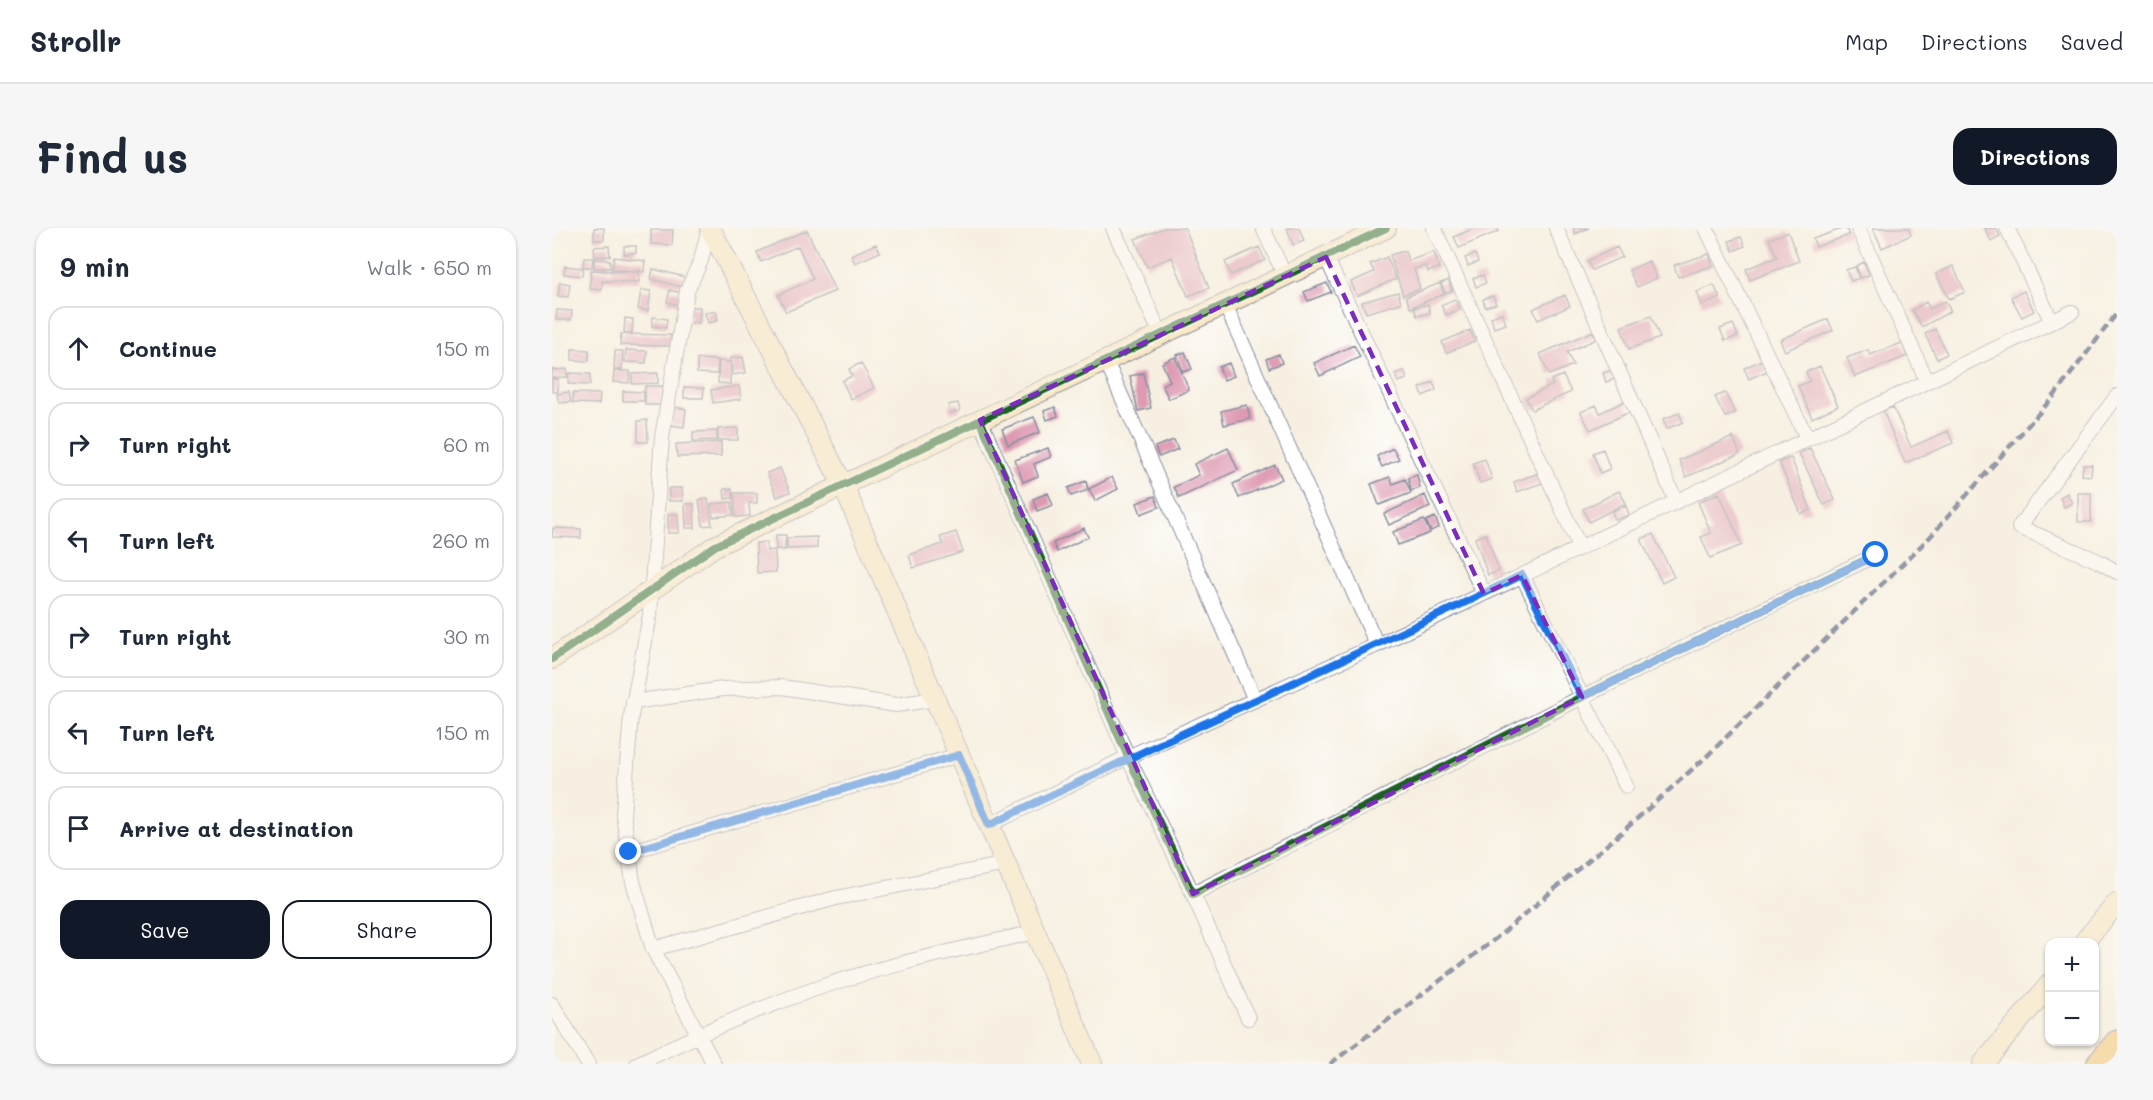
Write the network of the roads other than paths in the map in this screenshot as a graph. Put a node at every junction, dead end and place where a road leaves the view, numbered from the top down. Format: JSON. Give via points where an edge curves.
{"nodes":[{"id":1,"x":710,"y":228,"type":"edge"},
{"id":2,"x":1113,"y":228,"type":"edge"},
{"id":3,"x":1263,"y":228,"type":"edge"},
{"id":4,"x":1386,"y":228,"type":"edge"},
{"id":5,"x":1434,"y":228,"type":"edge"},
{"id":6,"x":1556,"y":228,"type":"edge"},
{"id":7,"x":1706,"y":228,"type":"edge"},
{"id":8,"x":1858,"y":228,"type":"edge"},
{"id":9,"x":2007,"y":228,"type":"edge"},
{"id":10,"x":1326,"y":257,"type":"junction"},
{"id":11,"x":1285,"y":276,"type":"junction"},
{"id":12,"x":1225,"y":304,"type":"junction"},
{"id":13,"x":2072,"y":312,"type":"dead end"},
{"id":14,"x":2052,"y":321,"type":"junction"},
{"id":15,"x":1161,"y":335,"type":"junction"},
{"id":16,"x":1106,"y":361,"type":"junction"},
{"id":17,"x":1927,"y":381,"type":"junction"},
{"id":18,"x":2117,"y":396,"type":"edge"},
{"id":19,"x":980,"y":420,"type":"junction"},
{"id":20,"x":1807,"y":438,"type":"junction"},
{"id":21,"x":843,"y":485,"type":"junction"},
{"id":22,"x":1676,"y":501,"type":"junction"},
{"id":23,"x":1580,"y":548,"type":"junction"},
{"id":24,"x":1876,"y":555,"type":"dead end"},
{"id":25,"x":2117,"y":572,"type":"edge"},
{"id":26,"x":1522,"y":575,"type":"junction"},
{"id":27,"x":652,"y":590,"type":"junction"},
{"id":28,"x":1484,"y":594,"type":"junction"},
{"id":29,"x":1377,"y":645,"type":"junction"},
{"id":30,"x":552,"y":659,"type":"edge"},
{"id":31,"x":1582,"y":697,"type":"junction"},
{"id":32,"x":935,"y":699,"type":"junction"},
{"id":33,"x":1255,"y":700,"type":"junction"},
{"id":34,"x":633,"y":702,"type":"junction"},
{"id":35,"x":959,"y":755,"type":"junction"},
{"id":36,"x":1128,"y":757,"type":"junction"},
{"id":37,"x":1626,"y":786,"type":"dead end"},
{"id":38,"x":989,"y":825,"type":"junction"},
{"id":39,"x":629,"y":852,"type":"junction"},
{"id":40,"x":1006,"y":864,"type":"junction"},
{"id":41,"x":1193,"y":894,"type":"junction"},
{"id":42,"x":2117,"y":903,"type":"edge"},
{"id":43,"x":1035,"y":932,"type":"junction"},
{"id":44,"x":2087,"y":938,"type":"edge"},
{"id":45,"x":653,"y":949,"type":"junction"},
{"id":46,"x":2045,"y":989,"type":"edge"},
{"id":47,"x":552,"y":1004,"type":"edge"},
{"id":48,"x":1248,"y":1018,"type":"dead end"},
{"id":49,"x":698,"y":1035,"type":"junction"},
{"id":50,"x":2117,"y":1043,"type":"edge"},
{"id":51,"x":588,"y":1064,"type":"edge"},
{"id":52,"x":637,"y":1064,"type":"edge"},
{"id":53,"x":714,"y":1064,"type":"edge"},
{"id":54,"x":1092,"y":1064,"type":"edge"},
{"id":55,"x":1983,"y":1064,"type":"edge"},
{"id":56,"x":2099,"y":1064,"type":"edge"}],
"edges":[{"from":1,"to":21,"type":"street"},
{"from":1,"to":27,"type":"street","via":[[687,291],[662,437]]},
{"from":2,"to":15,"type":"street"},
{"from":3,"to":11,"type":"street"},
{"from":4,"to":10,"type":"street"},
{"from":5,"to":23,"type":"street"},
{"from":6,"to":22,"type":"street"},
{"from":7,"to":20,"type":"street"},
{"from":8,"to":17,"type":"street"},
{"from":9,"to":14,"type":"street"},
{"from":10,"to":11,"type":"street"},
{"from":10,"to":28,"type":"street"},
{"from":11,"to":12,"type":"street"},
{"from":12,"to":15,"type":"street"},
{"from":12,"to":29,"type":"street"},
{"from":13,"to":14,"type":"street"},
{"from":14,"to":17,"type":"street"},
{"from":15,"to":16,"type":"street"},
{"from":16,"to":19,"type":"street"},
{"from":16,"to":33,"type":"street"},
{"from":17,"to":20,"type":"street"},
{"from":18,"to":25,"type":"street","via":[[2019,527]]},
{"from":19,"to":21,"type":"street"},
{"from":19,"to":36,"type":"street"},
{"from":20,"to":22,"type":"street"},
{"from":21,"to":27,"type":"street","via":[[715,546]]},
{"from":21,"to":32,"type":"street"},
{"from":22,"to":23,"type":"street"},
{"from":23,"to":26,"type":"street"},
{"from":24,"to":31,"type":"street"},
{"from":26,"to":28,"type":"street"},
{"from":26,"to":31,"type":"street"},
{"from":27,"to":30,"type":"street"},
{"from":27,"to":34,"type":"street"},
{"from":28,"to":29,"type":"street"},
{"from":29,"to":33,"type":"street"},
{"from":31,"to":37,"type":"street"},
{"from":31,"to":41,"type":"street"},
{"from":32,"to":34,"type":"street","via":[[896,705],[782,687],[723,689]]},
{"from":32,"to":35,"type":"street"},
{"from":33,"to":36,"type":"street"},
{"from":34,"to":39,"type":"street","via":[[623,814]]},
{"from":35,"to":38,"type":"street"},
{"from":35,"to":39,"type":"street"},
{"from":36,"to":38,"type":"street"},
{"from":36,"to":41,"type":"street"},
{"from":38,"to":40,"type":"street"},
{"from":39,"to":45,"type":"street","via":[[633,882]]},
{"from":40,"to":43,"type":"street"},
{"from":40,"to":45,"type":"street","via":[[836,898]]},
{"from":41,"to":48,"type":"street"},
{"from":42,"to":44,"type":"street"},
{"from":43,"to":49,"type":"street","via":[[893,965]]},
{"from":43,"to":54,"type":"street"},
{"from":45,"to":49,"type":"street"},
{"from":46,"to":55,"type":"street"},
{"from":47,"to":51,"type":"street"},
{"from":49,"to":52,"type":"street"},
{"from":49,"to":53,"type":"street"},
{"from":50,"to":56,"type":"highway"}]}
